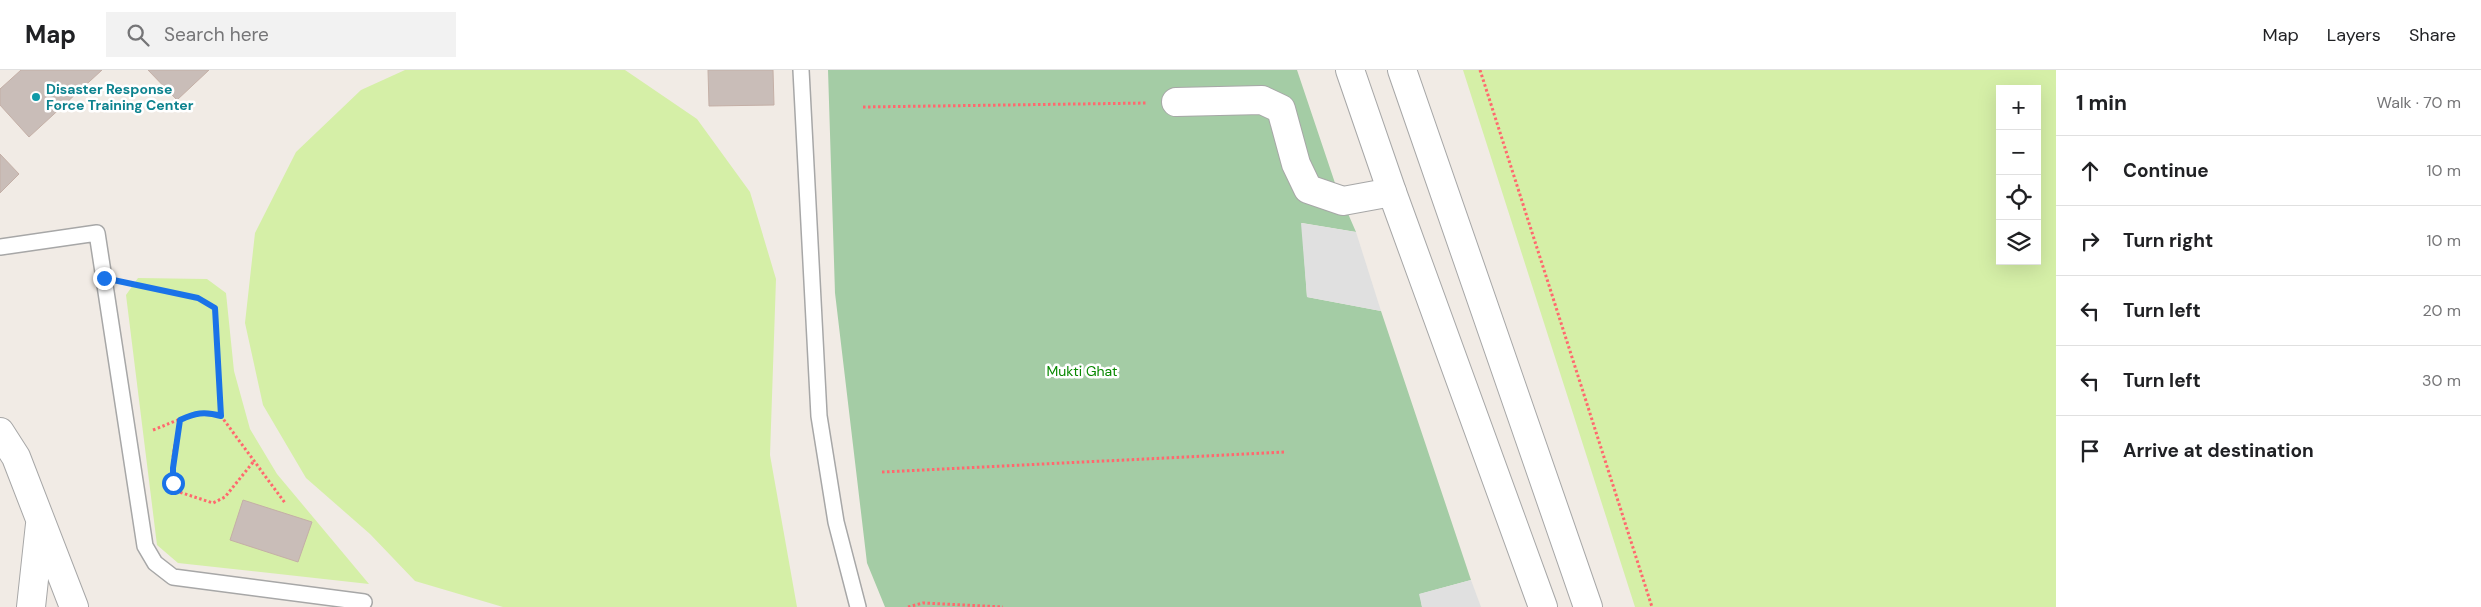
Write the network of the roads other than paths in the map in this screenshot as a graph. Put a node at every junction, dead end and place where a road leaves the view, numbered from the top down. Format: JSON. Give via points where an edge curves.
{"nodes":[{"id":1,"x":801,"y":70,"type":"edge"},
{"id":2,"x":1350,"y":70,"type":"edge"},
{"id":3,"x":1402,"y":70,"type":"edge"},
{"id":4,"x":1176,"y":102,"type":"road end"},
{"id":5,"x":1392,"y":192,"type":"junction"},
{"id":6,"x":0,"y":247,"type":"edge"},
{"id":7,"x":0,"y":432,"type":"edge"},
{"id":8,"x":41,"y":518,"type":"junction"},
{"id":9,"x":364,"y":602,"type":"dead end"},
{"id":10,"x":31,"y":607,"type":"edge"},
{"id":11,"x":74,"y":607,"type":"edge"},
{"id":12,"x":858,"y":607,"type":"edge"},
{"id":13,"x":1544,"y":607,"type":"edge"},
{"id":14,"x":1588,"y":607,"type":"edge"}],
"edges":[{"from":1,"to":12,"type":"lane","via":[[819,416],[836,522]]},
{"from":2,"to":5,"type":"street"},
{"from":3,"to":14,"type":"street"},
{"from":4,"to":5,"type":"street","via":[[1262,100],[1281,109],[1296,164],[1308,190],[1343,202]]},
{"from":5,"to":13,"type":"street"},
{"from":6,"to":9,"type":"lane","via":[[97,233],[145,546],[155,563],[173,577]]},
{"from":7,"to":8,"type":"street","via":[[16,457]]},
{"from":8,"to":10,"type":"street"},
{"from":8,"to":11,"type":"street"}]}
